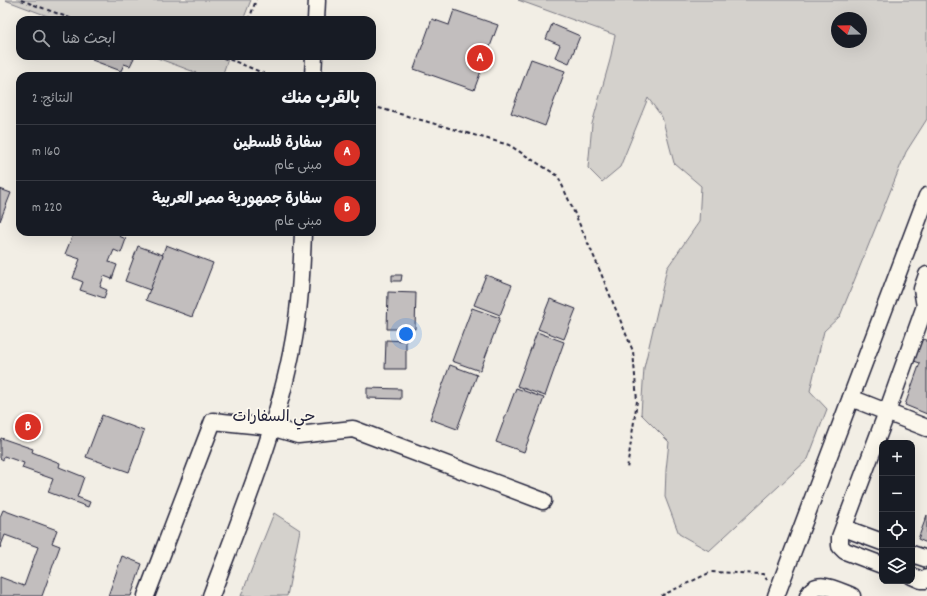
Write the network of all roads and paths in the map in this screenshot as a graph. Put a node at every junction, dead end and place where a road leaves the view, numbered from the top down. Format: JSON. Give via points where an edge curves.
{"nodes":[{"id":1,"x":21,"y":0,"type":"edge"},
{"id":2,"x":256,"y":0,"type":"edge"},
{"id":3,"x":317,"y":0,"type":"edge"},
{"id":4,"x":64,"y":16,"type":"edge"},
{"id":5,"x":250,"y":16,"type":"edge"},
{"id":6,"x":316,"y":16,"type":"edge"},
{"id":7,"x":230,"y":60,"type":"edge"},
{"id":8,"x":314,"y":60,"type":"edge"},
{"id":9,"x":234,"y":61,"type":"joint"},
{"id":10,"x":260,"y":72,"type":"edge"},
{"id":11,"x":313,"y":72,"type":"edge"},
{"id":12,"x":376,"y":107,"type":"edge"},
{"id":13,"x":927,"y":196,"type":"edge"},
{"id":14,"x":303,"y":236,"type":"edge"},
{"id":15,"x":927,"y":275,"type":"edge"},
{"id":16,"x":851,"y":398,"type":"junction"},
{"id":17,"x":887,"y":412,"type":"junction"},
{"id":18,"x":272,"y":428,"type":"junction"},
{"id":19,"x":927,"y":428,"type":"edge"},
{"id":20,"x":626,"y":469,"type":"dead end"},
{"id":21,"x":543,"y":501,"type":"dead end"},
{"id":22,"x":844,"y":528,"type":"junction"},
{"id":23,"x":879,"y":541,"type":"edge"},
{"id":24,"x":915,"y":555,"type":"edge"},
{"id":25,"x":927,"y":559,"type":"edge"},
{"id":26,"x":879,"y":564,"type":"edge"},
{"id":27,"x":915,"y":577,"type":"edge"},
{"id":28,"x":927,"y":578,"type":"edge"},
{"id":29,"x":778,"y":595,"type":"edge"},
{"id":30,"x":146,"y":596,"type":"edge"},
{"id":31,"x":211,"y":596,"type":"edge"},
{"id":32,"x":661,"y":596,"type":"edge"},
{"id":33,"x":808,"y":596,"type":"edge"},
{"id":34,"x":852,"y":596,"type":"edge"}],
"edges":[{"from":1,"to":4,"type":"path"},
{"from":2,"to":5,"type":"path"},
{"from":3,"to":6,"type":"street"},
{"from":7,"to":9,"type":"path"},
{"from":8,"to":11,"type":"street"},
{"from":9,"to":10,"type":"path"},
{"from":12,"to":20,"type":"path","via":[[509,145],[558,176],[633,351],[637,402]]},
{"from":13,"to":16,"type":"street"},
{"from":14,"to":18,"type":"street","via":[[296,327]]},
{"from":15,"to":17,"type":"street","via":[[922,289],[925,306]]},
{"from":16,"to":17,"type":"street"},
{"from":16,"to":29,"type":"street"},
{"from":17,"to":19,"type":"street"},
{"from":17,"to":22,"type":"street"},
{"from":18,"to":21,"type":"street","via":[[298,435],[353,430]]},
{"from":18,"to":30,"type":"street","via":[[213,421]]},
{"from":18,"to":31,"type":"street"},
{"from":22,"to":23,"type":"street"},
{"from":22,"to":26,"type":"street","via":[[840,546],[845,551]]},
{"from":24,"to":25,"type":"street"},
{"from":27,"to":28,"type":"street","via":[[921,580]]},
{"from":29,"to":32,"type":"path","via":[[763,574],[711,572]]},
{"from":33,"to":34,"type":"street","via":[[822,585]]}]}
